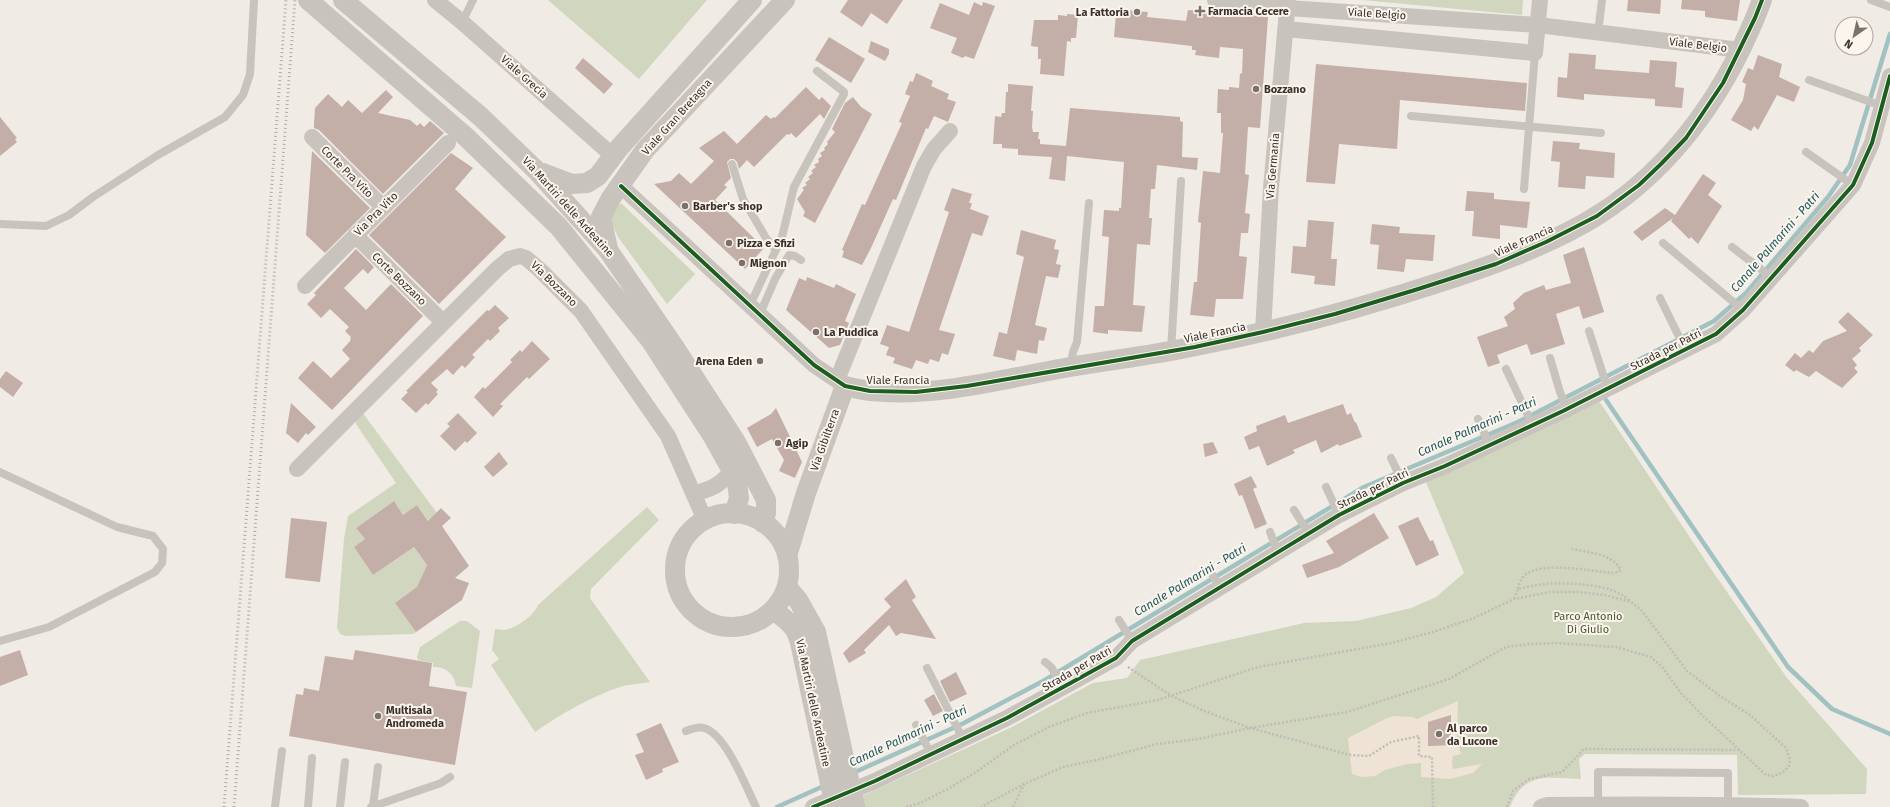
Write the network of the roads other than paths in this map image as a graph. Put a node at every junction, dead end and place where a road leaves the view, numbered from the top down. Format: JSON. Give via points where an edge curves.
{"nodes":[{"id":1,"x":254,"y":0,"type":"edge"},
{"id":2,"x":308,"y":0,"type":"edge"},
{"id":3,"x":343,"y":0,"type":"edge"},
{"id":4,"x":435,"y":0,"type":"edge"},
{"id":5,"x":473,"y":0,"type":"edge"},
{"id":6,"x":752,"y":0,"type":"edge"},
{"id":7,"x":785,"y":0,"type":"edge"},
{"id":8,"x":1215,"y":0,"type":"edge"},
{"id":9,"x":1540,"y":0,"type":"edge"},
{"id":10,"x":1602,"y":0,"type":"edge"},
{"id":11,"x":1762,"y":0,"type":"edge"},
{"id":12,"x":1871,"y":0,"type":"edge"},
{"id":13,"x":1288,"y":4,"type":"edge"},
{"id":14,"x":1890,"y":7,"type":"edge"},
{"id":15,"x":462,"y":22,"type":"junction"},
{"id":16,"x":1538,"y":25,"type":"junction"},
{"id":17,"x":1286,"y":29,"type":"junction"},
{"id":18,"x":1598,"y":33,"type":"junction"},
{"id":19,"x":1740,"y":50,"type":"junction"},
{"id":20,"x":1535,"y":53,"type":"junction"},
{"id":21,"x":817,"y":71,"type":"dead end"},
{"id":22,"x":1890,"y":76,"type":"edge"},
{"id":23,"x":1809,"y":80,"type":"dead end"},
{"id":24,"x":1880,"y":105,"type":"junction"},
{"id":25,"x":1411,"y":116,"type":"dead end"},
{"id":26,"x":1529,"y":126,"type":"junction"},
{"id":27,"x":950,"y":131,"type":"dead end"},
{"id":28,"x":1601,"y":133,"type":"dead end"},
{"id":29,"x":312,"y":137,"type":"dead end"},
{"id":30,"x":457,"y":139,"type":"junction"},
{"id":31,"x":1806,"y":152,"type":"dead end"},
{"id":32,"x":613,"y":156,"type":"junction"},
{"id":33,"x":732,"y":164,"type":"dead end"},
{"id":34,"x":537,"y":170,"type":"junction"},
{"id":35,"x":1181,"y":181,"type":"dead end"},
{"id":36,"x":1851,"y":183,"type":"junction"},
{"id":37,"x":621,"y":186,"type":"junction"},
{"id":38,"x":1524,"y":189,"type":"dead end"},
{"id":39,"x":1089,"y":203,"type":"dead end"},
{"id":40,"x":383,"y":207,"type":"junction"},
{"id":41,"x":0,"y":224,"type":"edge"},
{"id":42,"x":355,"y":235,"type":"junction"},
{"id":43,"x":1663,"y":243,"type":"dead end"},
{"id":44,"x":1732,"y":247,"type":"dead end"},
{"id":45,"x":608,"y":250,"type":"junction"},
{"id":46,"x":776,"y":250,"type":"junction"},
{"id":47,"x":801,"y":260,"type":"dead end"},
{"id":48,"x":1766,"y":274,"type":"junction"},
{"id":49,"x":305,"y":286,"type":"dead end"},
{"id":50,"x":1660,"y":298,"type":"dead end"},
{"id":51,"x":1742,"y":308,"type":"junction"},
{"id":52,"x":755,"y":309,"type":"junction"},
{"id":53,"x":444,"y":322,"type":"junction"},
{"id":54,"x":1589,"y":331,"type":"dead end"},
{"id":55,"x":1263,"y":332,"type":"junction"},
{"id":56,"x":1684,"y":348,"type":"junction"},
{"id":57,"x":1171,"y":351,"type":"junction"},
{"id":58,"x":1550,"y":358,"type":"dead end"},
{"id":59,"x":1070,"y":368,"type":"junction"},
{"id":60,"x":1506,"y":369,"type":"dead end"},
{"id":61,"x":841,"y":383,"type":"junction"},
{"id":62,"x":1607,"y":387,"type":"junction"},
{"id":63,"x":1566,"y":407,"type":"junction"},
{"id":64,"x":1479,"y":421,"type":"dead end"},
{"id":65,"x":1532,"y":424,"type":"junction"},
{"id":66,"x":1488,"y":444,"type":"junction"},
{"id":67,"x":1391,"y":458,"type":"dead end"},
{"id":68,"x":297,"y":469,"type":"dead end"},
{"id":69,"x":732,"y":471,"type":"junction"},
{"id":70,"x":0,"y":472,"type":"edge"},
{"id":71,"x":1402,"y":480,"type":"junction"},
{"id":72,"x":1326,"y":486,"type":"dead end"},
{"id":73,"x":694,"y":493,"type":"junction"},
{"id":74,"x":806,"y":493,"type":"junction"},
{"id":75,"x":1294,"y":510,"type":"dead end"},
{"id":76,"x":1339,"y":513,"type":"junction"},
{"id":77,"x":734,"y":514,"type":"junction"},
{"id":78,"x":705,"y":520,"type":"junction"},
{"id":79,"x":768,"y":527,"type":"junction"},
{"id":80,"x":1307,"y":531,"type":"junction"},
{"id":81,"x":1271,"y":534,"type":"dead end"},
{"id":82,"x":1277,"y":550,"type":"junction"},
{"id":83,"x":787,"y":556,"type":"junction"},
{"id":84,"x":1209,"y":570,"type":"dead end"},
{"id":85,"x":787,"y":587,"type":"junction"},
{"id":86,"x":1220,"y":588,"type":"junction"},
{"id":87,"x":773,"y":610,"type":"junction"},
{"id":88,"x":1121,"y":622,"type":"dead end"},
{"id":89,"x":1131,"y":639,"type":"junction"},
{"id":90,"x":0,"y":641,"type":"edge"},
{"id":91,"x":1048,"y":664,"type":"dead end"},
{"id":92,"x":814,"y":665,"type":"junction"},
{"id":93,"x":927,"y":668,"type":"dead end"},
{"id":94,"x":1061,"y":682,"type":"junction"},
{"id":95,"x":916,"y":725,"type":"dead end"},
{"id":96,"x":686,"y":731,"type":"dead end"},
{"id":97,"x":962,"y":735,"type":"junction"},
{"id":98,"x":282,"y":751,"type":"dead end"},
{"id":99,"x":929,"y":751,"type":"junction"},
{"id":100,"x":312,"y":758,"type":"dead end"},
{"id":101,"x":345,"y":762,"type":"dead end"},
{"id":102,"x":378,"y":767,"type":"dead end"},
{"id":103,"x":450,"y":777,"type":"dead end"},
{"id":104,"x":1598,"y":804,"type":"junction"},
{"id":105,"x":1728,"y":805,"type":"junction"},
{"id":106,"x":372,"y":806,"type":"edge"},
{"id":107,"x":1544,"y":806,"type":"edge"},
{"id":108,"x":275,"y":807,"type":"edge"},
{"id":109,"x":308,"y":807,"type":"edge"},
{"id":110,"x":340,"y":807,"type":"edge"},
{"id":111,"x":756,"y":807,"type":"edge"},
{"id":112,"x":813,"y":807,"type":"edge"},
{"id":113,"x":835,"y":807,"type":"edge"},
{"id":114,"x":855,"y":807,"type":"edge"},
{"id":115,"x":1801,"y":807,"type":"edge"}],
"edges":[{"from":1,"to":41,"type":"lane","via":[[250,74],[243,95],[225,117],[158,154],[70,215],[46,226]]},
{"from":2,"to":30,"type":"street","name":"Via Martiri delle Ardeatine"},
{"from":3,"to":34,"type":"street","name":"Via Martiri delle Ardeatine","via":[[481,117]]},
{"from":4,"to":15,"type":"street","name":"Viale Grecia"},
{"from":5,"to":15,"type":"lane"},
{"from":6,"to":32,"type":"street","name":"Viale Gran Bretagna"},
{"from":7,"to":37,"type":"street","name":"Viale Gran Bretagna","via":[[645,150]]},
{"from":8,"to":13,"type":"street","name":"Viale Belgio"},
{"from":9,"to":16,"type":"street"},
{"from":10,"to":18,"type":"lane"},
{"from":11,"to":19,"type":"street","name":"Viale Francia"},
{"from":12,"to":14,"type":"lane"},
{"from":13,"to":16,"type":"street","name":"Viale Belgio"},
{"from":13,"to":17,"type":"street","name":"Via Germania"},
{"from":15,"to":32,"type":"street","name":"Viale Grecia"},
{"from":16,"to":18,"type":"street","name":"Viale Belgio"},
{"from":16,"to":20,"type":"street"},
{"from":17,"to":20,"type":"street","name":"Viale Belgio"},
{"from":17,"to":55,"type":"street","name":"Via Germania","via":[[1271,188]]},
{"from":18,"to":19,"type":"street","name":"Viale Belgio"},
{"from":19,"to":55,"type":"street","name":"Viale Francia","via":[[1723,83],[1686,138],[1640,185],[1597,216],[1496,264],[1350,310]]},
{"from":20,"to":26,"type":"lane"},
{"from":21,"to":46,"type":"lane","via":[[844,94],[794,187]]},
{"from":22,"to":24,"type":"street","name":"Strada per Patri"},
{"from":23,"to":24,"type":"lane"},
{"from":24,"to":36,"type":"street","name":"Strada per Patri","via":[[1872,143],[1861,170]]},
{"from":25,"to":26,"type":"lane"},
{"from":26,"to":28,"type":"lane"},
{"from":26,"to":38,"type":"lane"},
{"from":27,"to":61,"type":"street","via":[[934,149],[924,166]]},
{"from":29,"to":40,"type":"street","name":"Corte Pra Vito"},
{"from":30,"to":40,"type":"street","name":"Via Pra Vito"},
{"from":30,"to":69,"type":"street","name":"Via Martiri delle Ardeatine","via":[[559,227],[651,342],[700,416]]},
{"from":31,"to":36,"type":"lane"},
{"from":32,"to":34,"type":"street","name":"Viale Gran Bretagna","via":[[598,176],[587,183],[572,184]]},
{"from":33,"to":46,"type":"lane","via":[[743,199]]},
{"from":34,"to":45,"type":"street","name":"Via Martiri delle Ardeatine"},
{"from":35,"to":57,"type":"lane"},
{"from":36,"to":48,"type":"street","name":"Strada per Patri"},
{"from":37,"to":45,"type":"street","name":"Viale Gran Bretagna","via":[[601,217]]},
{"from":37,"to":52,"type":"street","name":"Viale Francia"},
{"from":39,"to":59,"type":"lane","via":[[1077,342]]},
{"from":40,"to":42,"type":"street","name":"Via Pra Vito"},
{"from":42,"to":49,"type":"street","name":"Via Pra Vito"},
{"from":42,"to":53,"type":"street","name":"Corte Bozzano"},
{"from":43,"to":51,"type":"lane"},
{"from":44,"to":48,"type":"lane"},
{"from":45,"to":79,"type":"street","name":"Via Martiri delle Ardeatine","via":[[736,442],[766,500]]},
{"from":46,"to":52,"type":"lane"},
{"from":47,"to":52,"type":"lane","via":[[788,255]]},
{"from":48,"to":51,"type":"street","name":"Strada per Patri"},
{"from":50,"to":56,"type":"lane"},
{"from":51,"to":56,"type":"street","name":"Strada per Patri","via":[[1716,334]]},
{"from":52,"to":61,"type":"street","name":"Viale Francia","via":[[814,364]]},
{"from":53,"to":68,"type":"street","name":"Via Bozzano"},
{"from":53,"to":73,"type":"street","name":"Via Bozzano","via":[[509,259],[520,256],[526,258],[582,311],[668,436]]},
{"from":54,"to":62,"type":"lane"},
{"from":55,"to":57,"type":"street","name":"Viale Francia"},
{"from":56,"to":62,"type":"street","name":"Strada per Patri"},
{"from":57,"to":59,"type":"street","name":"Viale Francia"},
{"from":58,"to":63,"type":"lane"},
{"from":59,"to":61,"type":"street","name":"Viale Francia","via":[[916,392],[870,391]]},
{"from":60,"to":65,"type":"lane"},
{"from":61,"to":74,"type":"street","name":"Via Gibilterra"},
{"from":62,"to":63,"type":"street","name":"Strada per Patri"},
{"from":63,"to":65,"type":"street","name":"Strada per Patri"},
{"from":64,"to":66,"type":"lane"},
{"from":65,"to":66,"type":"street","name":"Strada per Patri"},
{"from":66,"to":71,"type":"street","name":"Strada per Patri","via":[[1446,466]]},
{"from":67,"to":71,"type":"lane"},
{"from":69,"to":73,"type":"street","via":[[715,488]]},
{"from":69,"to":77,"type":"street","name":"Via Martiri delle Ardeatine","via":[[739,498]]},
{"from":70,"to":90,"type":"lane","via":[[117,527],[153,536],[163,549],[162,563],[155,572],[49,627]]},
{"from":71,"to":76,"type":"street","name":"Strada per Patri"},
{"from":72,"to":76,"type":"lane"},
{"from":73,"to":78,"type":"street","name":"Via Bozzano"},
{"from":74,"to":79,"type":"street","name":"Via Gibilterra","via":[[785,526]]},
{"from":74,"to":83,"type":"street","name":"Via Gibilterra"},
{"from":75,"to":80,"type":"lane"},
{"from":76,"to":80,"type":"street","name":"Strada per Patri"},
{"from":77,"to":78,"type":"street","via":[[719,515]]},
{"from":77,"to":79,"type":"street","via":[[749,516]]},
{"from":78,"to":87,"type":"street","via":[[691,531],[680,546],[675,563],[676,580],[685,602],[707,622],[724,627],[742,627],[759,621]]},
{"from":79,"to":83,"type":"street","via":[[782,542]]},
{"from":80,"to":82,"type":"street","name":"Strada per Patri"},
{"from":81,"to":82,"type":"lane"},
{"from":82,"to":86,"type":"street","name":"Strada per Patri"},
{"from":83,"to":85,"type":"street"},
{"from":84,"to":86,"type":"lane"},
{"from":85,"to":87,"type":"street"},
{"from":85,"to":92,"type":"street","name":"Via Martiri delle Ardeatine","via":[[798,600],[816,632]]},
{"from":86,"to":89,"type":"street","name":"Strada per Patri"},
{"from":87,"to":92,"type":"street","name":"Via Martiri delle Ardeatine","via":[[798,632]]},
{"from":88,"to":89,"type":"lane"},
{"from":89,"to":94,"type":"street","name":"Strada per Patri","via":[[1116,658]]},
{"from":91,"to":94,"type":"lane"},
{"from":92,"to":113,"type":"street","name":"Via Martiri delle Ardeatine","bridge":true},
{"from":92,"to":114,"type":"street","name":"Via Martiri delle Ardeatine","bridge":true},
{"from":93,"to":97,"type":"lane"},
{"from":94,"to":97,"type":"street","name":"Strada per Patri","via":[[1007,718]]},
{"from":95,"to":99,"type":"lane"},
{"from":96,"to":111,"type":"lane","via":[[703,727],[723,742]]},
{"from":97,"to":99,"type":"street","name":"Strada per Patri"},
{"from":98,"to":108,"type":"lane"},
{"from":99,"to":112,"type":"street","name":"Strada per Patri","via":[[875,781]]},
{"from":100,"to":109,"type":"lane"},
{"from":101,"to":110,"type":"lane"},
{"from":102,"to":106,"type":"lane"},
{"from":103,"to":106,"type":"lane"},
{"from":104,"to":105,"type":"street"},
{"from":104,"to":105,"type":"lane","via":[[1598,772],[1606,772],[1728,773]]},
{"from":104,"to":107,"type":"street"},
{"from":105,"to":115,"type":"street"}]}
